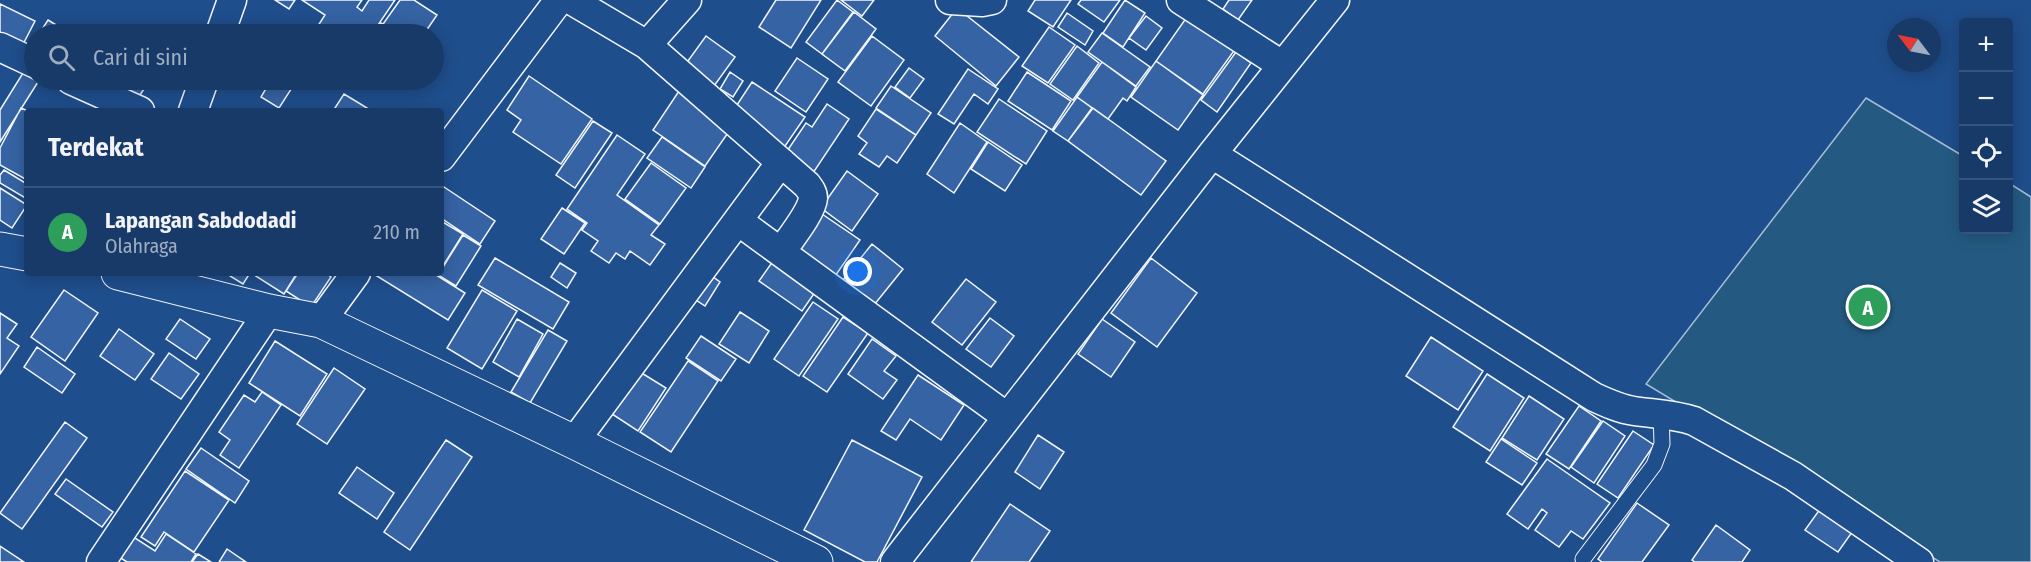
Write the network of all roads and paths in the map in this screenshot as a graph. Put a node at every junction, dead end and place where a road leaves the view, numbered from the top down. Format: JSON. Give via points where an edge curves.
{"nodes":[{"id":1,"x":232,"y":0,"type":"edge"},
{"id":2,"x":559,"y":0,"type":"edge"},
{"id":3,"x":571,"y":0,"type":"edge"},
{"id":4,"x":687,"y":0,"type":"edge"},
{"id":5,"x":950,"y":0,"type":"edge"},
{"id":6,"x":992,"y":0,"type":"edge"},
{"id":7,"x":1181,"y":0,"type":"edge"},
{"id":8,"x":1335,"y":0,"type":"edge"},
{"id":9,"x":224,"y":24,"type":"edge"},
{"id":10,"x":647,"y":45,"type":"junction"},
{"id":11,"x":0,"y":47,"type":"edge"},
{"id":12,"x":24,"y":58,"type":"edge"},
{"id":13,"x":1282,"y":65,"type":"junction"},
{"id":14,"x":93,"y":90,"type":"edge"},
{"id":15,"x":200,"y":90,"type":"edge"},
{"id":16,"x":133,"y":108,"type":"edge"},
{"id":17,"x":194,"y":108,"type":"edge"},
{"id":18,"x":444,"y":153,"type":"edge"},
{"id":19,"x":1212,"y":154,"type":"junction"},
{"id":20,"x":781,"y":162,"type":"junction"},
{"id":21,"x":738,"y":221,"type":"junction"},
{"id":22,"x":0,"y":249,"type":"edge"},
{"id":23,"x":781,"y":252,"type":"junction"},
{"id":24,"x":24,"y":253,"type":"edge"},
{"id":25,"x":150,"y":276,"type":"edge"},
{"id":26,"x":354,"y":276,"type":"edge"},
{"id":27,"x":269,"y":311,"type":"junction"},
{"id":28,"x":321,"y":321,"type":"junction"},
{"id":29,"x":1661,"y":413,"type":"junction"},
{"id":30,"x":1007,"y":417,"type":"junction"},
{"id":31,"x":574,"y":442,"type":"junction"},
{"id":32,"x":1583,"y":559,"type":"dead end"},
{"id":33,"x":101,"y":562,"type":"edge"},
{"id":34,"x":816,"y":562,"type":"edge"},
{"id":35,"x":894,"y":562,"type":"edge"},
{"id":36,"x":1919,"y":562,"type":"edge"}],
"edges":[{"from":1,"to":9,"type":"street"},
{"from":2,"to":18,"type":"street"},
{"from":3,"to":10,"type":"street"},
{"from":4,"to":10,"type":"street"},
{"from":5,"to":6,"type":"street"},
{"from":7,"to":13,"type":"street"},
{"from":8,"to":13,"type":"street"},
{"from":10,"to":20,"type":"street"},
{"from":11,"to":12,"type":"street"},
{"from":13,"to":19,"type":"street"},
{"from":14,"to":16,"type":"street"},
{"from":15,"to":17,"type":"street"},
{"from":19,"to":29,"type":"street","via":[[1594,397],[1632,411]]},
{"from":19,"to":30,"type":"street"},
{"from":20,"to":21,"type":"street"},
{"from":20,"to":23,"type":"street","via":[[807,185],[813,198]]},
{"from":21,"to":23,"type":"street"},
{"from":21,"to":31,"type":"street"},
{"from":22,"to":24,"type":"street"},
{"from":23,"to":30,"type":"street"},
{"from":25,"to":27,"type":"street"},
{"from":26,"to":28,"type":"street"},
{"from":27,"to":28,"type":"street"},
{"from":27,"to":33,"type":"street"},
{"from":28,"to":31,"type":"street"},
{"from":29,"to":32,"type":"lane","via":[[1662,444],[1654,465]]},
{"from":29,"to":36,"type":"street","via":[[1694,421],[1792,476]]},
{"from":30,"to":35,"type":"street"},
{"from":31,"to":34,"type":"street"}]}
